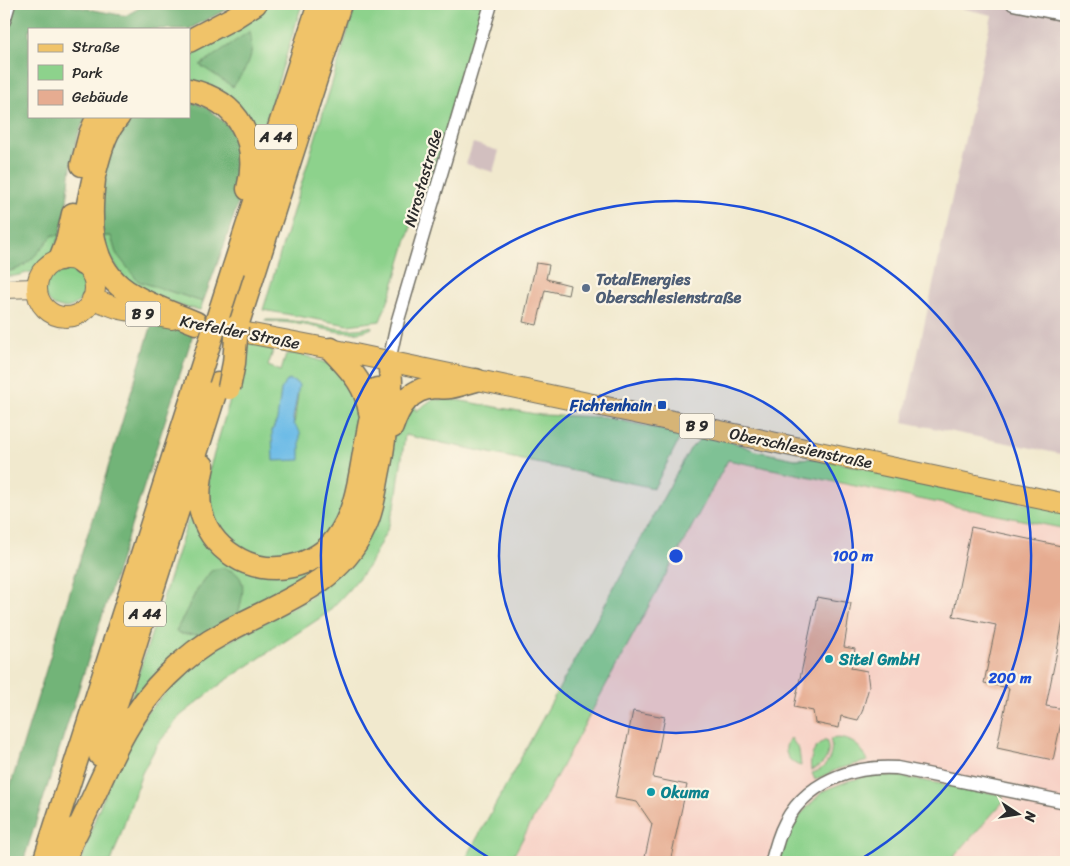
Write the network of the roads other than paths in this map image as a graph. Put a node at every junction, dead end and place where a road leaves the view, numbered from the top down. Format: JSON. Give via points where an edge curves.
{"nodes":[{"id":1,"x":9,"y":4,"type":"edge"},
{"id":2,"x":255,"y":4,"type":"edge"},
{"id":3,"x":319,"y":4,"type":"edge"},
{"id":4,"x":340,"y":4,"type":"edge"},
{"id":5,"x":491,"y":4,"type":"edge"},
{"id":6,"x":1013,"y":4,"type":"edge"},
{"id":7,"x":1066,"y":15,"type":"edge"},
{"id":8,"x":4,"y":22,"type":"edge"},
{"id":9,"x":190,"y":40,"type":"edge"},
{"id":10,"x":190,"y":90,"type":"edge"},
{"id":11,"x":97,"y":118,"type":"edge"},
{"id":12,"x":118,"y":118,"type":"edge"},
{"id":13,"x":94,"y":180,"type":"junction"},
{"id":14,"x":60,"y":259,"type":"junction"},
{"id":15,"x":83,"y":264,"type":"junction"},
{"id":16,"x":237,"y":271,"type":"junction"},
{"id":17,"x":4,"y":288,"type":"edge"},
{"id":18,"x":36,"y":288,"type":"junction"},
{"id":19,"x":92,"y":299,"type":"junction"},
{"id":20,"x":196,"y":323,"type":"junction"},
{"id":21,"x":331,"y":349,"type":"junction"},
{"id":22,"x":389,"y":361,"type":"junction"},
{"id":23,"x":476,"y":380,"type":"junction"},
{"id":24,"x":209,"y":381,"type":"junction"},
{"id":25,"x":371,"y":417,"type":"junction"},
{"id":26,"x":381,"y":461,"type":"junction"},
{"id":27,"x":1066,"y":504,"type":"edge"},
{"id":28,"x":1066,"y":802,"type":"edge"},
{"id":29,"x":68,"y":853,"type":"edge"},
{"id":30,"x":44,"y":862,"type":"edge"},
{"id":31,"x":772,"y":862,"type":"edge"}],
"edges":[{"from":1,"to":8,"type":"street"},
{"from":2,"to":9,"type":"highway"},
{"from":3,"to":16,"type":"highway","number":"A 44"},
{"from":4,"to":16,"type":"highway","number":"A 44"},
{"from":5,"to":22,"type":"street","name":"Nirostastraße","via":[[398,320]]},
{"from":6,"to":7,"type":"street"},
{"from":10,"to":16,"type":"highway","via":[[227,108],[245,131],[252,153]]},
{"from":11,"to":14,"type":"highway","via":[[85,151],[70,230]]},
{"from":12,"to":13,"type":"highway","via":[[106,138]]},
{"from":13,"to":15,"type":"highway","via":[[82,244]]},
{"from":13,"to":20,"type":"highway","via":[[93,238],[110,275],[133,295]]},
{"from":14,"to":15,"type":"main road"},
{"from":14,"to":18,"type":"main road","via":[[41,272]]},
{"from":15,"to":19,"type":"main road","via":[[95,283]]},
{"from":16,"to":24,"type":"highway","number":"A 44","bridge":true},
{"from":16,"to":24,"type":"highway","number":"A 44","bridge":true,"via":[[237,326]]},
{"from":17,"to":18,"type":"main road"},
{"from":18,"to":19,"type":"main road","via":[[42,305],[57,316],[75,316]]},
{"from":19,"to":20,"type":"main road","name":"Krefelder Straße","number":"B 9","via":[[120,309]]},
{"from":20,"to":21,"type":"main road","name":"Krefelder Straße","number":"B 9"},
{"from":21,"to":22,"type":"main road","name":"Oberschlesienstraße","number":"B 9"},
{"from":21,"to":25,"type":"highway","via":[[360,381],[368,398]]},
{"from":22,"to":23,"type":"main road","name":"Oberschlesienstraße","number":"B 9"},
{"from":22,"to":25,"type":"highway","via":[[378,382]]},
{"from":22,"to":26,"type":"highway","via":[[391,385]]},
{"from":23,"to":26,"type":"highway","via":[[450,387],[429,388],[409,397],[395,418]]},
{"from":23,"to":27,"type":"main road","name":"Oberschlesienstraße","number":"B 9"},
{"from":24,"to":25,"type":"highway","via":[[199,485],[201,509],[207,528],[222,547],[240,560],[261,567],[279,568],[305,563],[321,554],[338,536],[354,503]]},
{"from":24,"to":29,"type":"highway","number":"A 44"},
{"from":24,"to":30,"type":"highway","number":"A 44","via":[[164,488]]},
{"from":26,"to":29,"type":"highway","via":[[370,514],[360,537],[334,570],[290,601],[219,635],[194,652],[144,702],[127,726]]},
{"from":28,"to":31,"type":"street","via":[[897,768],[877,767],[842,774],[812,790],[796,806],[783,825]]}]}
